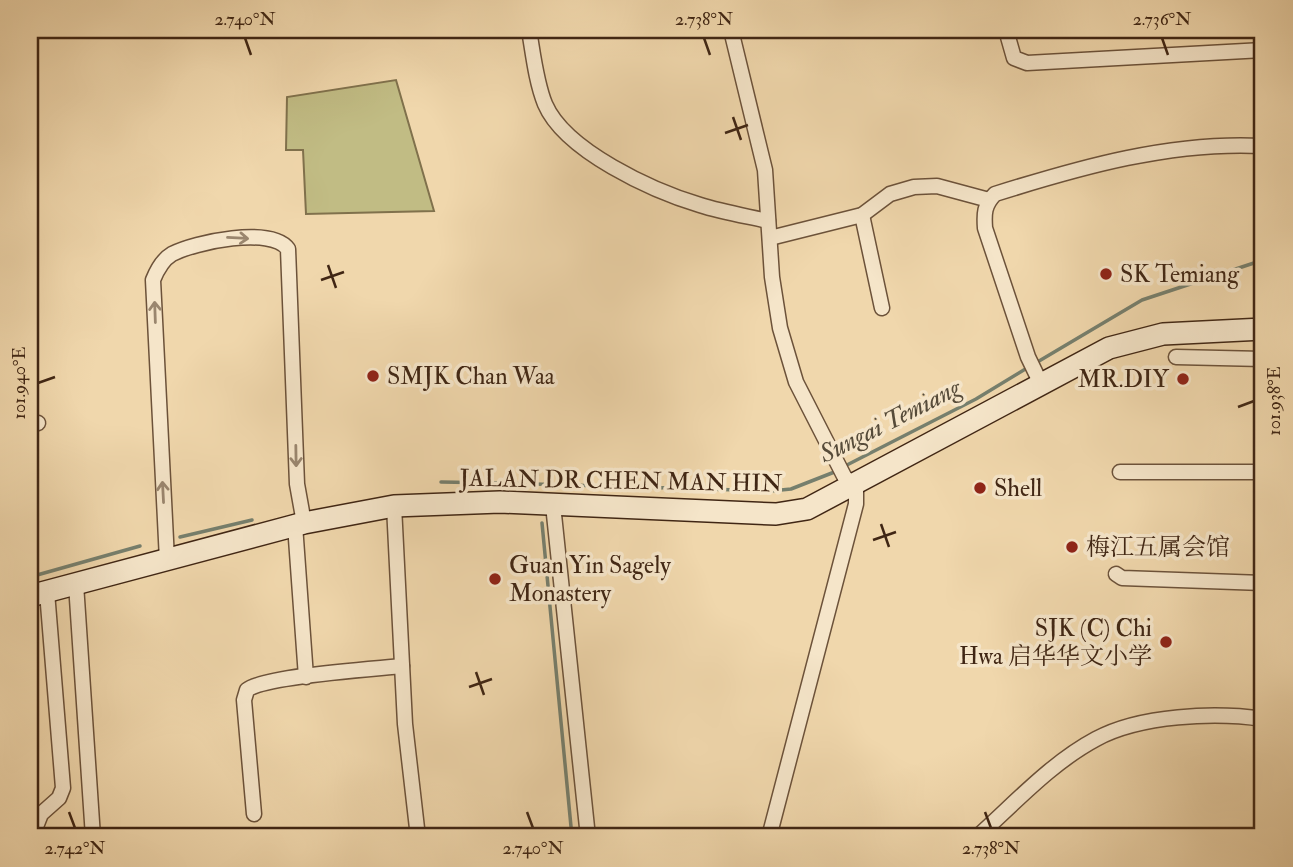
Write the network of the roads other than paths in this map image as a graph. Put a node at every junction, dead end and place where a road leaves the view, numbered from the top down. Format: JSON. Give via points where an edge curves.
{"nodes":[{"id":1,"x":529,"y":30,"type":"edge"},
{"id":2,"x":731,"y":30,"type":"edge"},
{"id":3,"x":1006,"y":30,"type":"edge"},
{"id":4,"x":1263,"y":50,"type":"edge"},
{"id":5,"x":1263,"y":146,"type":"edge"},
{"id":6,"x":989,"y":200,"type":"junction"},
{"id":7,"x":862,"y":215,"type":"junction"},
{"id":8,"x":768,"y":221,"type":"junction"},
{"id":9,"x":770,"y":238,"type":"junction"},
{"id":10,"x":882,"y":308,"type":"dead end"},
{"id":11,"x":1263,"y":329,"type":"edge"},
{"id":12,"x":1176,"y":357,"type":"dead end"},
{"id":13,"x":1263,"y":359,"type":"edge"},
{"id":14,"x":1039,"y":379,"type":"junction"},
{"id":15,"x":1120,"y":472,"type":"dead end"},
{"id":16,"x":1263,"y":472,"type":"edge"},
{"id":17,"x":849,"y":481,"type":"junction"},
{"id":18,"x":553,"y":505,"type":"junction"},
{"id":19,"x":394,"y":506,"type":"junction"},
{"id":20,"x":299,"y":524,"type":"junction"},
{"id":21,"x":167,"y":560,"type":"junction"},
{"id":22,"x":1116,"y":574,"type":"dead end"},
{"id":23,"x":1263,"y":583,"type":"edge"},
{"id":24,"x":76,"y":584,"type":"junction"},
{"id":25,"x":38,"y":594,"type":"edge"},
{"id":26,"x":402,"y":666,"type":"junction"},
{"id":27,"x":306,"y":677,"type":"junction"},
{"id":28,"x":1263,"y":719,"type":"edge"},
{"id":29,"x":254,"y":814,"type":"dead end"},
{"id":30,"x":32,"y":837,"type":"edge"},
{"id":31,"x":93,"y":837,"type":"edge"},
{"id":32,"x":418,"y":837,"type":"edge"},
{"id":33,"x":589,"y":837,"type":"edge"},
{"id":34,"x":769,"y":837,"type":"edge"},
{"id":35,"x":977,"y":837,"type":"edge"}],
"edges":[{"from":1,"to":8,"type":"street","via":[[545,104],[562,128],[588,149],[668,194]]},
{"from":2,"to":8,"type":"street","via":[[765,170]]},
{"from":3,"to":4,"type":"street","via":[[1014,58],[1027,63]]},
{"from":5,"to":6,"type":"street","via":[[1229,144],[1119,159],[995,194]]},
{"from":6,"to":7,"type":"street","via":[[937,186],[914,187],[890,194]]},
{"from":6,"to":14,"type":"street","via":[[984,210],[985,228]]},
{"from":7,"to":9,"type":"street"},
{"from":7,"to":10,"type":"street"},
{"from":8,"to":9,"type":"street"},
{"from":9,"to":17,"type":"street","via":[[779,328],[796,382]]},
{"from":11,"to":14,"type":"street","name":"JALAN DR CHEN MAN HIN","via":[[1163,334],[1131,341]]},
{"from":12,"to":13,"type":"street"},
{"from":14,"to":17,"type":"street","name":"JALAN DR CHEN MAN HIN"},
{"from":15,"to":16,"type":"street"},
{"from":17,"to":18,"type":"street","name":"JALAN DR CHEN MAN HIN","via":[[807,509],[776,514]]},
{"from":17,"to":34,"type":"street","via":[[856,504]]},
{"from":18,"to":19,"type":"street","name":"JALAN DR CHEN MAN HIN"},
{"from":18,"to":33,"type":"street"},
{"from":19,"to":20,"type":"street","name":"JALAN DR CHEN MAN HIN"},
{"from":19,"to":26,"type":"street"},
{"from":20,"to":21,"type":"street","name":"JALAN DR CHEN MAN HIN"},
{"from":21,"to":20,"type":"street","one_way":true,"via":[[153,280],[173,254],[221,238],[275,240],[288,249]]},
{"from":20,"to":27,"type":"street"},
{"from":21,"to":24,"type":"street","name":"JALAN DR CHEN MAN HIN"},
{"from":22,"to":23,"type":"street","via":[[1122,578]]},
{"from":24,"to":25,"type":"street","name":"JALAN DR CHEN MAN HIN"},
{"from":24,"to":31,"type":"street"},
{"from":25,"to":30,"type":"street","via":[[63,788],[41,814]]},
{"from":26,"to":27,"type":"street"},
{"from":26,"to":32,"type":"street"},
{"from":27,"to":29,"type":"street","via":[[251,686],[244,694]]},
{"from":28,"to":35,"type":"street","via":[[1201,716],[1138,724],[1097,738],[1063,761]]}]}
